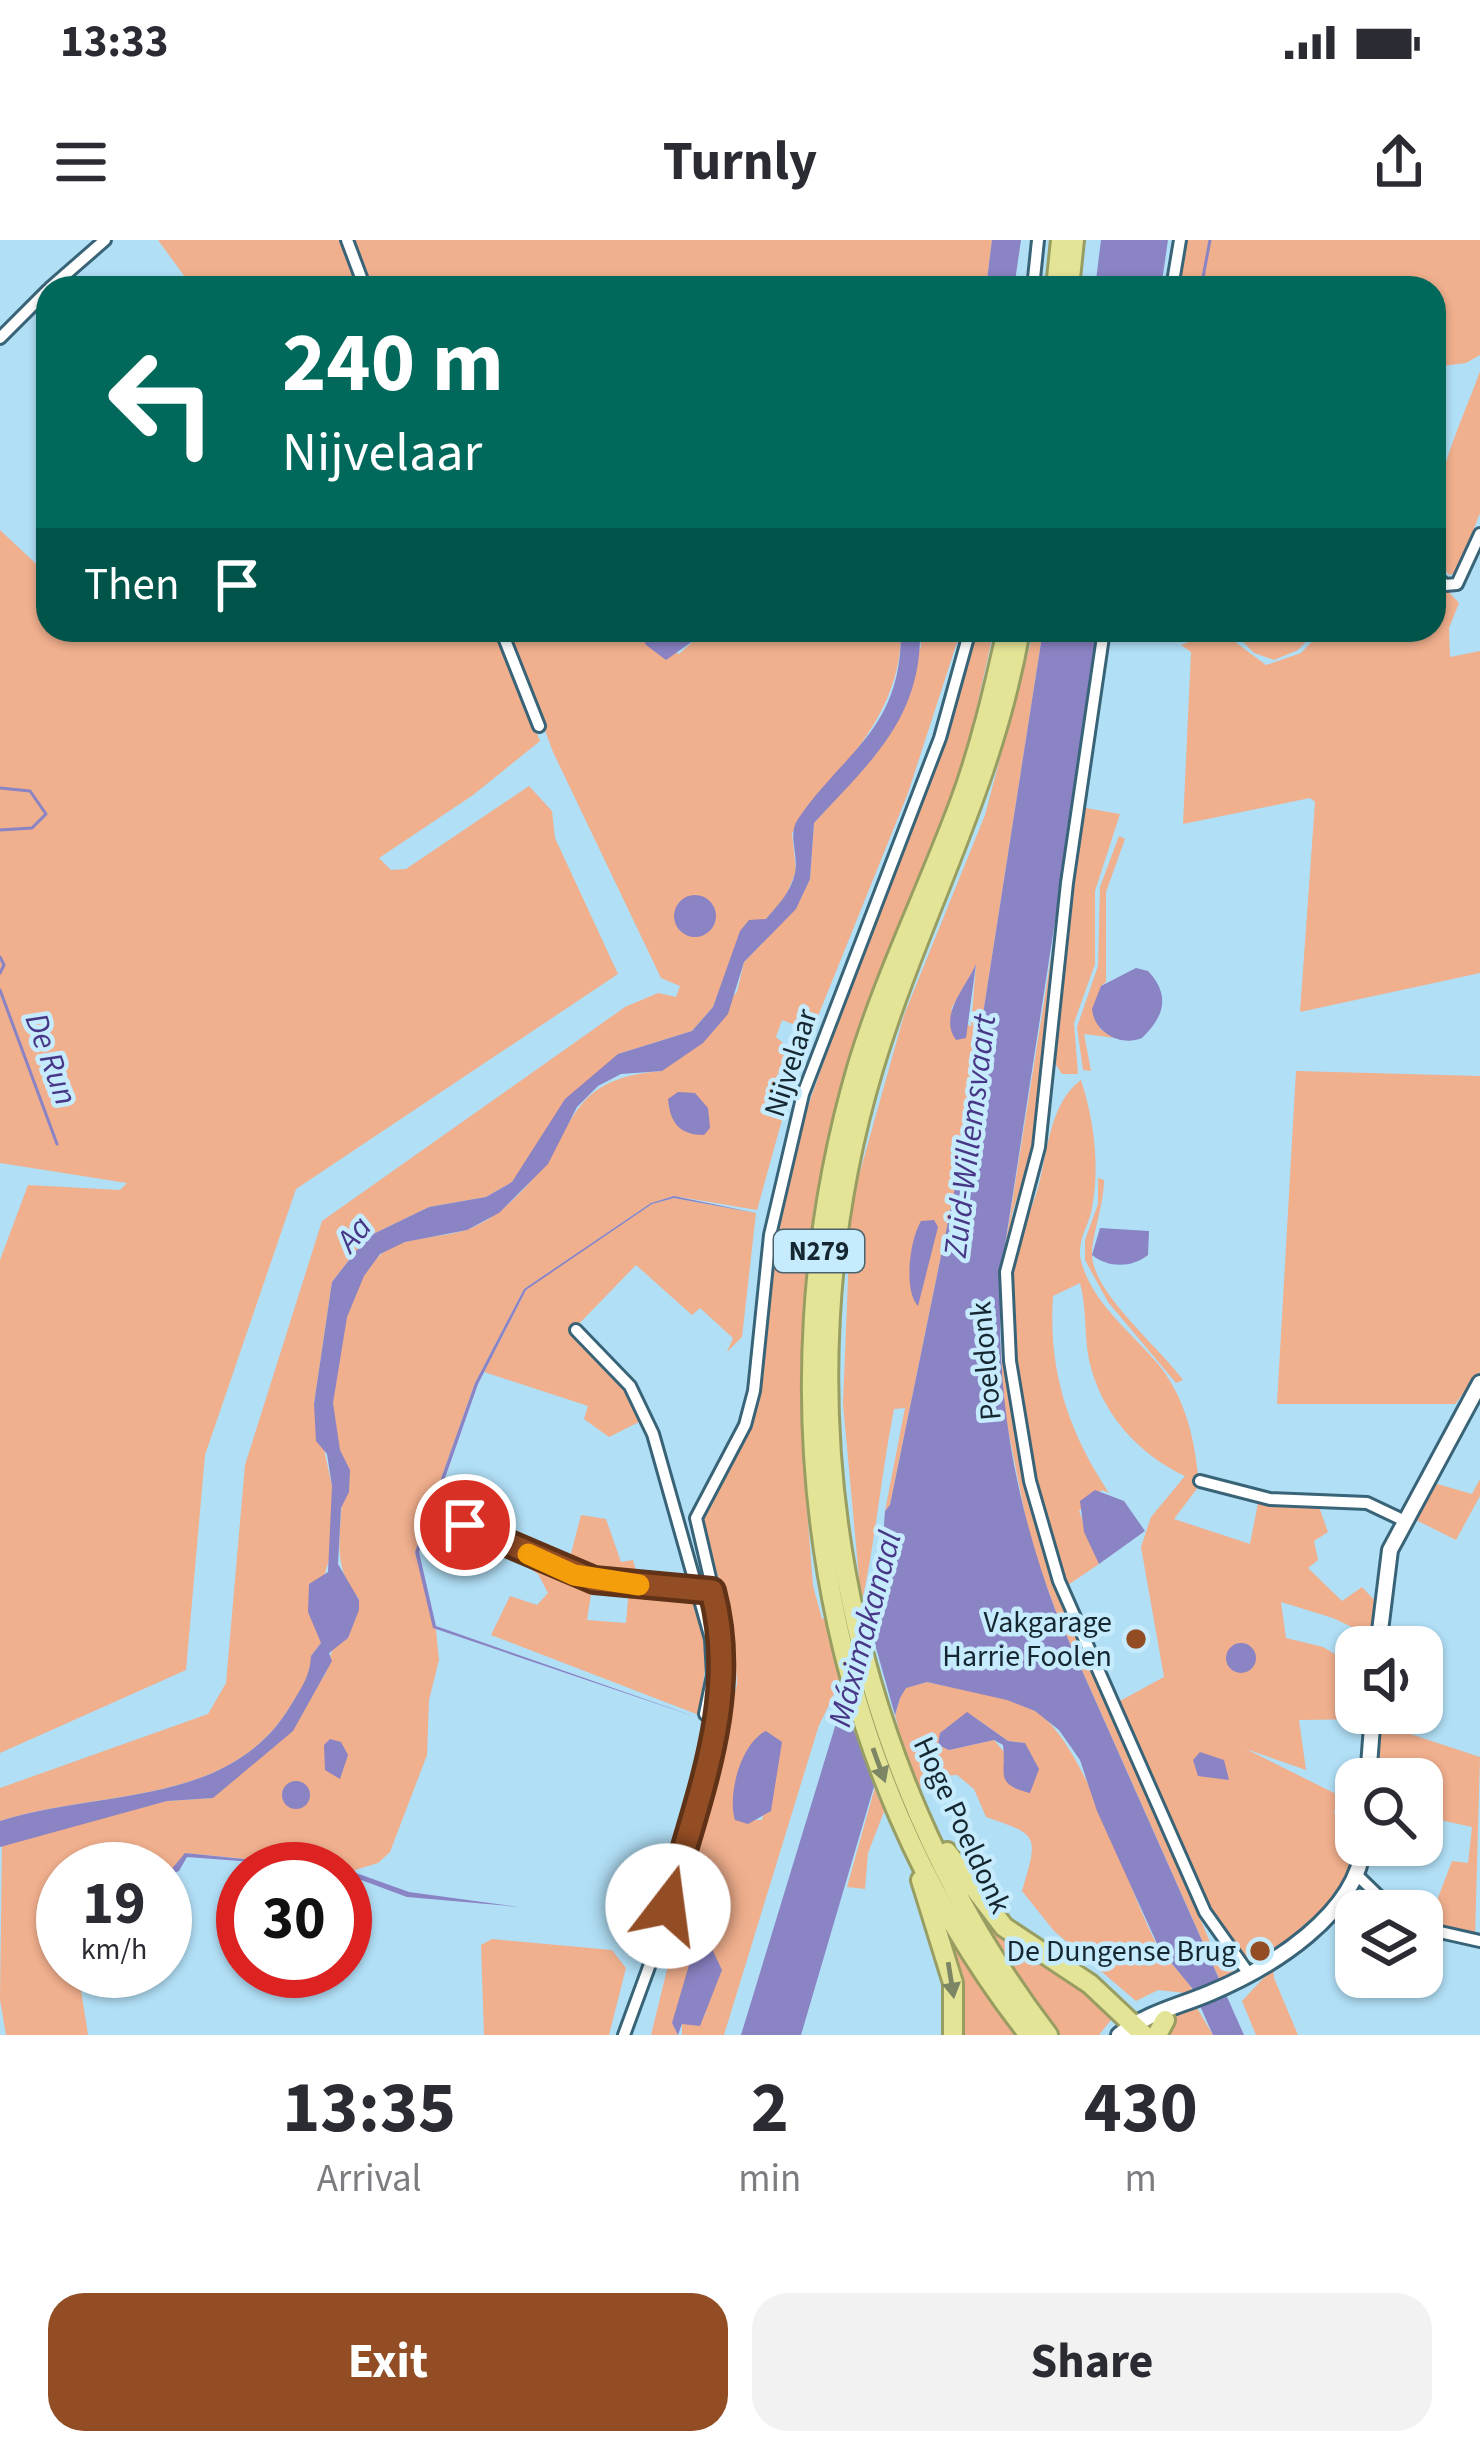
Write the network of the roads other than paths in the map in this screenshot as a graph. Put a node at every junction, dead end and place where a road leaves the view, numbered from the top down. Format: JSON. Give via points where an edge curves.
{"nodes":[{"id":1,"x":105,"y":240,"type":"edge"},
{"id":2,"x":347,"y":240,"type":"edge"},
{"id":3,"x":1038,"y":240,"type":"edge"},
{"id":4,"x":1061,"y":240,"type":"edge"},
{"id":5,"x":1074,"y":240,"type":"edge"},
{"id":6,"x":1180,"y":240,"type":"edge"},
{"id":7,"x":64,"y":276,"type":"edge"},
{"id":8,"x":360,"y":276,"type":"edge"},
{"id":9,"x":1034,"y":276,"type":"edge"},
{"id":10,"x":1057,"y":276,"type":"edge"},
{"id":11,"x":1070,"y":276,"type":"edge"},
{"id":12,"x":1174,"y":276,"type":"edge"},
{"id":13,"x":36,"y":302,"type":"edge"},
{"id":14,"x":0,"y":338,"type":"edge"},
{"id":15,"x":1480,"y":533,"type":"edge"},
{"id":16,"x":1446,"y":585,"type":"edge"},
{"id":17,"x":506,"y":642,"type":"edge"},
{"id":18,"x":967,"y":642,"type":"edge"},
{"id":19,"x":1004,"y":642,"type":"edge"},
{"id":20,"x":1017,"y":642,"type":"edge"},
{"id":21,"x":1102,"y":642,"type":"edge"},
{"id":22,"x":539,"y":726,"type":"dead end"},
{"id":23,"x":576,"y":1330,"type":"dead end"},
{"id":24,"x":1480,"y":1383,"type":"edge"},
{"id":25,"x":1200,"y":1481,"type":"dead end"},
{"id":26,"x":677,"y":1518,"type":"junction"},
{"id":27,"x":695,"y":1518,"type":"junction"},
{"id":28,"x":1405,"y":1522,"type":"junction"},
{"id":29,"x":465,"y":1525,"type":"dead end"},
{"id":30,"x":706,"y":1589,"type":"junction"},
{"id":31,"x":1380,"y":1626,"type":"edge"},
{"id":32,"x":705,"y":1714,"type":"dead end"},
{"id":33,"x":918,"y":1816,"type":"junction"},
{"id":34,"x":913,"y":1846,"type":"junction"},
{"id":35,"x":1360,"y":1866,"type":"edge"},
{"id":36,"x":1359,"y":1876,"type":"junction"},
{"id":37,"x":1373,"y":1890,"type":"edge"},
{"id":38,"x":1443,"y":1933,"type":"edge"},
{"id":39,"x":1480,"y":1941,"type":"edge"},
{"id":40,"x":1249,"y":1974,"type":"junction"},
{"id":41,"x":1193,"y":1999,"type":"junction"},
{"id":42,"x":1161,"y":2027,"type":"edge"},
{"id":43,"x":1135,"y":2032,"type":"edge"},
{"id":44,"x":624,"y":2035,"type":"edge"},
{"id":45,"x":953,"y":2035,"type":"edge"},
{"id":46,"x":1029,"y":2035,"type":"edge"},
{"id":47,"x":1048,"y":2035,"type":"edge"}],
"edges":[{"from":1,"to":7,"type":"street"},
{"from":2,"to":8,"type":"street"},
{"from":3,"to":9,"type":"street"},
{"from":4,"to":10,"type":"highway"},
{"from":5,"to":11,"type":"highway"},
{"from":6,"to":12,"type":"street"},
{"from":13,"to":14,"type":"street"},
{"from":15,"to":16,"type":"street","via":[[1457,584]]},
{"from":17,"to":22,"type":"street"},
{"from":18,"to":27,"type":"street","name":"Nijvelaar","via":[[940,738],[803,1094],[770,1235],[754,1391],[737,1442]]},
{"from":19,"to":34,"type":"highway","name":"Hoge Poeldonk","number":"N279","one_way":true,"via":[[960,803],[858,1067],[828,1192],[815,1297],[812,1401],[829,1590],[868,1737]]},
{"from":20,"to":33,"type":"highway","name":"Hoge Poeldonk","number":"N279","via":[[993,755],[892,1010],[842,1199],[830,1294],[826,1403],[839,1539],[856,1624]]},
{"from":21,"to":40,"type":"street","name":"Poeldonk","via":[[1039,1147],[1006,1272],[1010,1361],[1030,1481],[1059,1581],[1205,1912]]},
{"from":23,"to":26,"type":"street","via":[[643,1407]]},
{"from":24,"to":28,"type":"street"},
{"from":25,"to":28,"type":"street","via":[[1270,1499],[1367,1503]]},
{"from":26,"to":27,"type":"street"},
{"from":26,"to":30,"type":"street"},
{"from":27,"to":30,"type":"street"},
{"from":28,"to":31,"type":"street","via":[[1384,1574]]},
{"from":29,"to":30,"type":"street","via":[[594,1580]]},
{"from":30,"to":32,"type":"street","via":[[713,1675]]},
{"from":30,"to":44,"type":"street","via":[[725,1656],[723,1697],[657,1945]]},
{"from":33,"to":43,"type":"highway","number":"N279","via":[[1004,1927],[1090,1984]]},
{"from":33,"to":47,"type":"highway","name":"Hoge Poeldonk","number":"N279","via":[[971,1921]]},
{"from":34,"to":45,"type":"highway","number":"N279","one_way":true,"via":[[953,1983]]},
{"from":34,"to":46,"type":"highway","name":"Hoge Poeldonk","number":"N279"},
{"from":35,"to":36,"type":"street"},
{"from":36,"to":37,"type":"street"},
{"from":36,"to":40,"type":"street","via":[[1338,1906]]},
{"from":38,"to":39,"type":"street"},
{"from":40,"to":41,"type":"street"},
{"from":41,"to":42,"type":"street"},
{"from":41,"to":43,"type":"street","via":[[1159,2008]]},
{"from":42,"to":43,"type":"street"}]}
